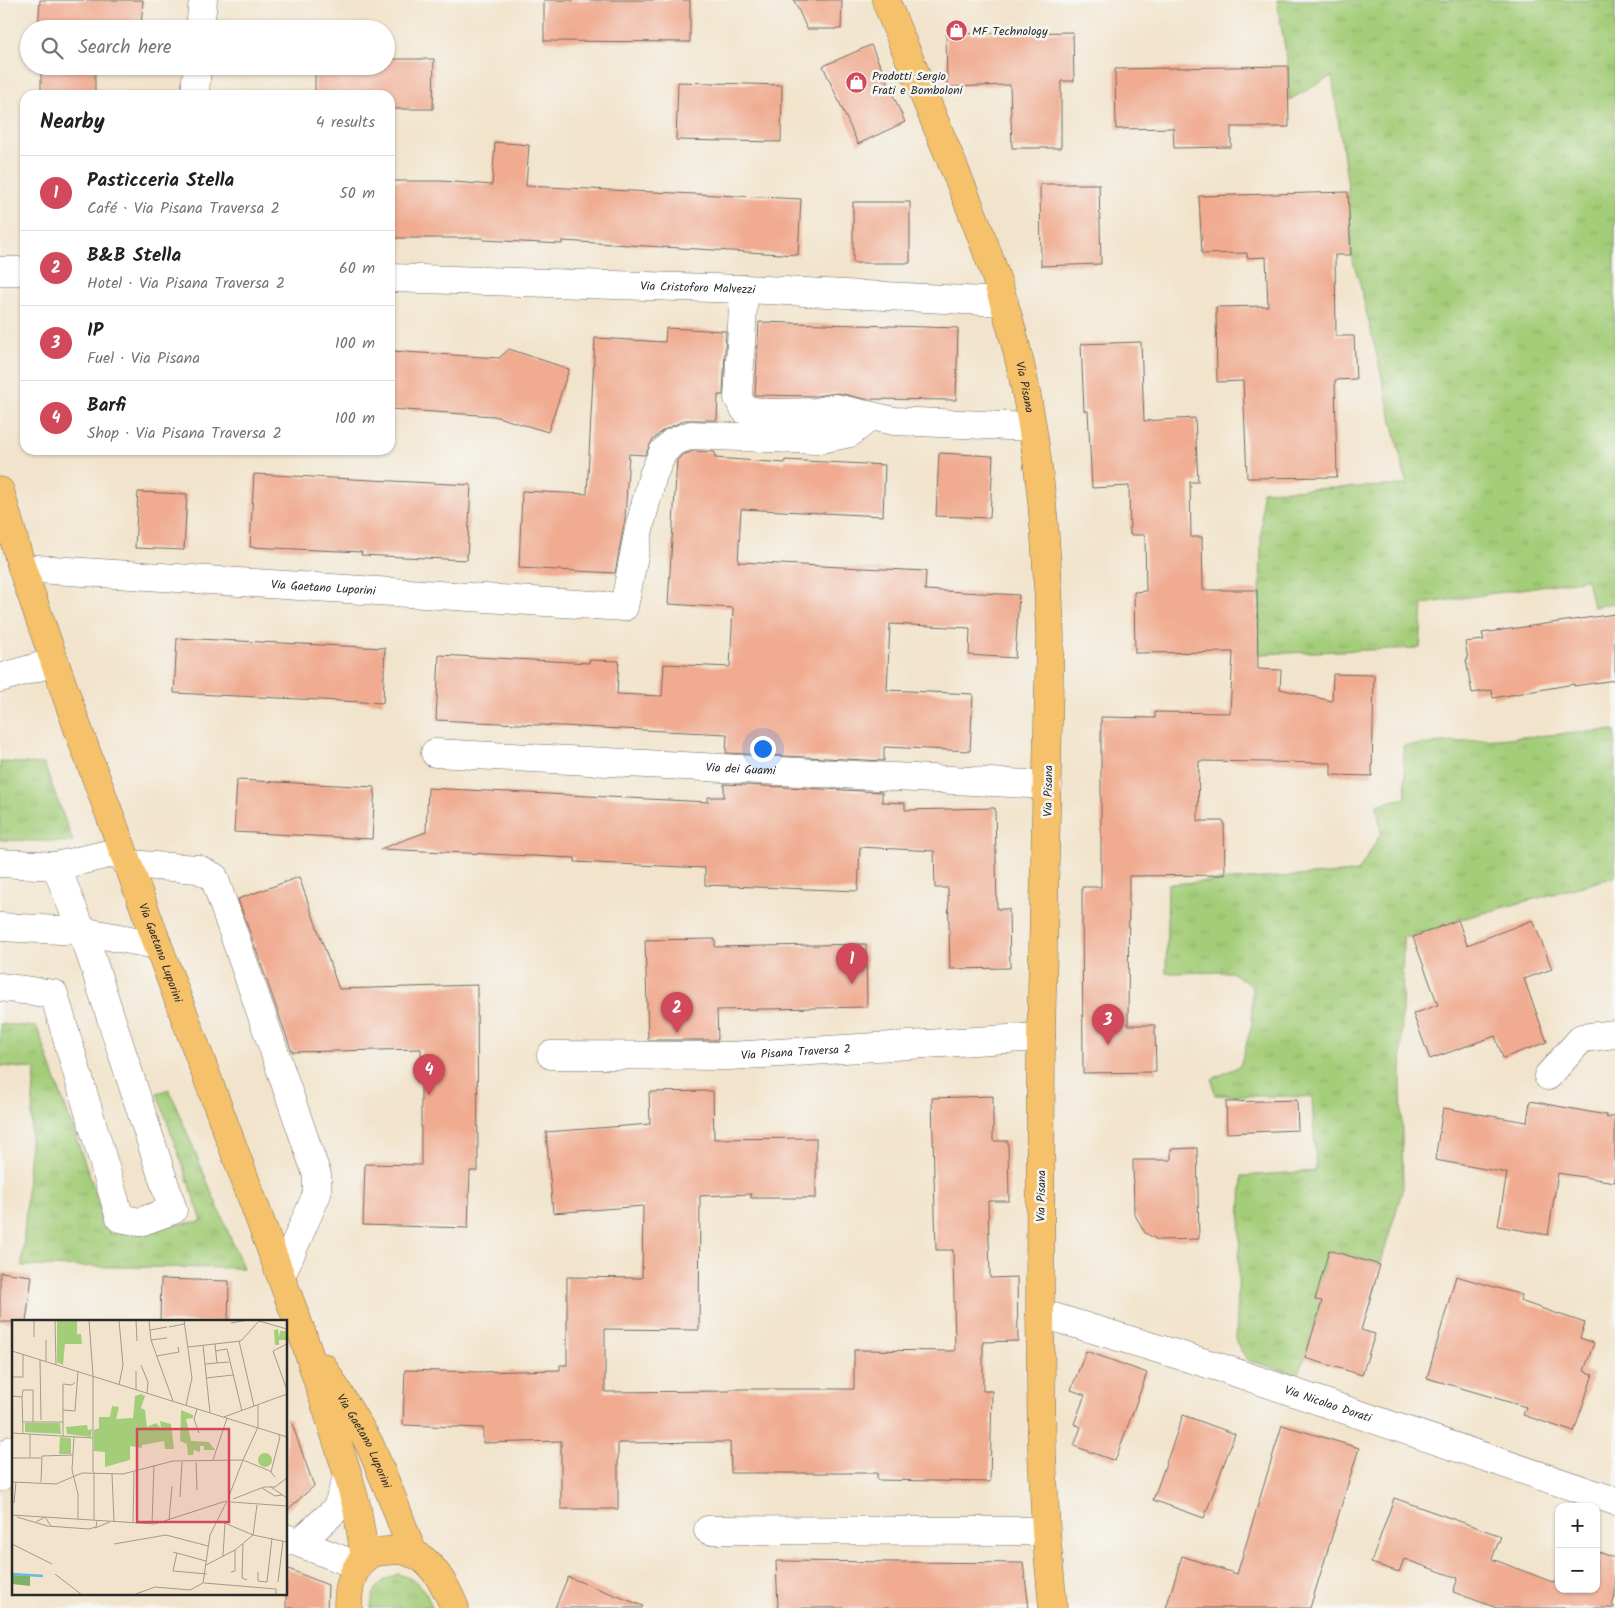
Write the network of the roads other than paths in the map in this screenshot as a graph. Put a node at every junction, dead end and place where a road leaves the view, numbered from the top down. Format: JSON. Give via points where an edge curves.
{"nodes":[{"id":1,"x":203,"y":0,"type":"edge"},
{"id":2,"x":886,"y":0,"type":"edge"},
{"id":3,"x":201,"y":20,"type":"edge"},
{"id":4,"x":197,"y":75,"type":"edge"},
{"id":5,"x":196,"y":90,"type":"edge"},
{"id":6,"x":0,"y":271,"type":"edge"},
{"id":7,"x":20,"y":271,"type":"edge"},
{"id":8,"x":395,"y":278,"type":"edge"},
{"id":9,"x":744,"y":289,"type":"junction"},
{"id":10,"x":1004,"y":302,"type":"junction"},
{"id":11,"x":871,"y":416,"type":"junction"},
{"id":12,"x":1031,"y":427,"type":"junction"},
{"id":13,"x":0,"y":491,"type":"edge"},
{"id":14,"x":22,"y":568,"type":"junction"},
{"id":15,"x":55,"y":662,"type":"junction"},
{"id":16,"x":0,"y":678,"type":"edge"},
{"id":17,"x":435,"y":753,"type":"dead end"},
{"id":18,"x":1048,"y":785,"type":"junction"},
{"id":19,"x":125,"y":857,"type":"junction"},
{"id":20,"x":0,"y":863,"type":"edge"},
{"id":21,"x":56,"y":866,"type":"junction"},
{"id":22,"x":0,"y":927,"type":"edge"},
{"id":23,"x":81,"y":931,"type":"junction"},
{"id":24,"x":157,"y":945,"type":"junction"},
{"id":25,"x":0,"y":987,"type":"edge"},
{"id":26,"x":1615,"y":1034,"type":"edge"},
{"id":27,"x":1042,"y":1036,"type":"junction"},
{"id":28,"x":551,"y":1055,"type":"dead end"},
{"id":29,"x":1548,"y":1076,"type":"dead end"},
{"id":30,"x":281,"y":1276,"type":"junction"},
{"id":31,"x":1040,"y":1313,"type":"junction"},
{"id":32,"x":303,"y":1336,"type":"junction"},
{"id":33,"x":0,"y":1442,"type":"edge"},
{"id":34,"x":12,"y":1448,"type":"edge"},
{"id":35,"x":12,"y":1453,"type":"edge"},
{"id":36,"x":348,"y":1475,"type":"junction"},
{"id":37,"x":0,"y":1477,"type":"edge"},
{"id":38,"x":1615,"y":1502,"type":"edge"},
{"id":39,"x":708,"y":1530,"type":"dead end"},
{"id":40,"x":1046,"y":1531,"type":"junction"},
{"id":41,"x":293,"y":1540,"type":"edge"},
{"id":42,"x":414,"y":1554,"type":"junction"},
{"id":43,"x":362,"y":1562,"type":"junction"},
{"id":44,"x":1057,"y":1606,"type":"edge"},
{"id":45,"x":456,"y":1607,"type":"edge"},
{"id":46,"x":348,"y":1608,"type":"edge"}],
"edges":[{"from":1,"to":3,"type":"street"},
{"from":2,"to":10,"type":"main road","name":"Via Pisana"},
{"from":4,"to":5,"type":"street"},
{"from":6,"to":7,"type":"street"},
{"from":8,"to":9,"type":"street","name":"Via Cristoforo Malvezzi"},
{"from":9,"to":10,"type":"street","name":"Via Cristoforo Malvezzi"},
{"from":9,"to":11,"type":"street","via":[[738,398],[745,410],[817,412],[835,408]]},
{"from":10,"to":12,"type":"main road","name":"Via Pisana","via":[[1021,368]]},
{"from":11,"to":12,"type":"street","via":[[894,421]]},
{"from":11,"to":14,"type":"street","name":"Via Gaetano Luporini","via":[[850,433],[816,440],[691,435],[673,442],[663,452],[653,475],[624,607]]},
{"from":12,"to":18,"type":"main road","name":"Via Pisana","via":[[1048,576]]},
{"from":13,"to":14,"type":"main road","name":"Via Gaetano Luporini"},
{"from":14,"to":15,"type":"main road","name":"Via Gaetano Luporini"},
{"from":15,"to":16,"type":"street"},
{"from":15,"to":19,"type":"main road","name":"Via Gaetano Luporini"},
{"from":17,"to":18,"type":"street","name":"Via dei Guami"},
{"from":18,"to":27,"type":"main road","name":"Via Pisana"},
{"from":19,"to":21,"type":"street"},
{"from":19,"to":24,"type":"main road","name":"Via Gaetano Luporini"},
{"from":19,"to":30,"type":"street","via":[[198,869],[214,877],[317,1175],[317,1194]]},
{"from":20,"to":21,"type":"street"},
{"from":21,"to":23,"type":"street"},
{"from":22,"to":23,"type":"street"},
{"from":23,"to":24,"type":"street"},
{"from":23,"to":25,"type":"street","via":[[173,1210],[140,1222],[120,1218],[54,994]]},
{"from":24,"to":30,"type":"main road","name":"Via Gaetano Luporini"},
{"from":26,"to":29,"type":"street","via":[[1582,1038]]},
{"from":27,"to":28,"type":"street","name":"Via Pisana Traversa 2","via":[[728,1056]]},
{"from":27,"to":31,"type":"main road","name":"Via Pisana"},
{"from":30,"to":32,"type":"main road","name":"Via Gaetano Luporini"},
{"from":31,"to":38,"type":"street","name":"Via Nicolao Dorati","via":[[1225,1369]]},
{"from":31,"to":40,"type":"main road","name":"Via Pisana"},
{"from":32,"to":36,"type":"main road","name":"Via Gaetano Luporini"},
{"from":32,"to":42,"type":"main road","name":"Via Gaetano Luporini","via":[[369,1443]]},
{"from":33,"to":34,"type":"street"},
{"from":35,"to":37,"type":"street"},
{"from":36,"to":41,"type":"street","via":[[333,1512]]},
{"from":36,"to":43,"type":"main road","name":"Via Gaetano Luporini","via":[[357,1508]]},
{"from":39,"to":40,"type":"street"},
{"from":40,"to":44,"type":"main road","name":"Via Pisana"},
{"from":41,"to":43,"type":"street"},
{"from":42,"to":43,"type":"main road","via":[[392,1550],[373,1553]]},
{"from":42,"to":45,"type":"main road","name":"Via Gaetano Luporini","via":[[435,1572]]},
{"from":43,"to":46,"type":"main road","via":[[350,1585]]}]}
